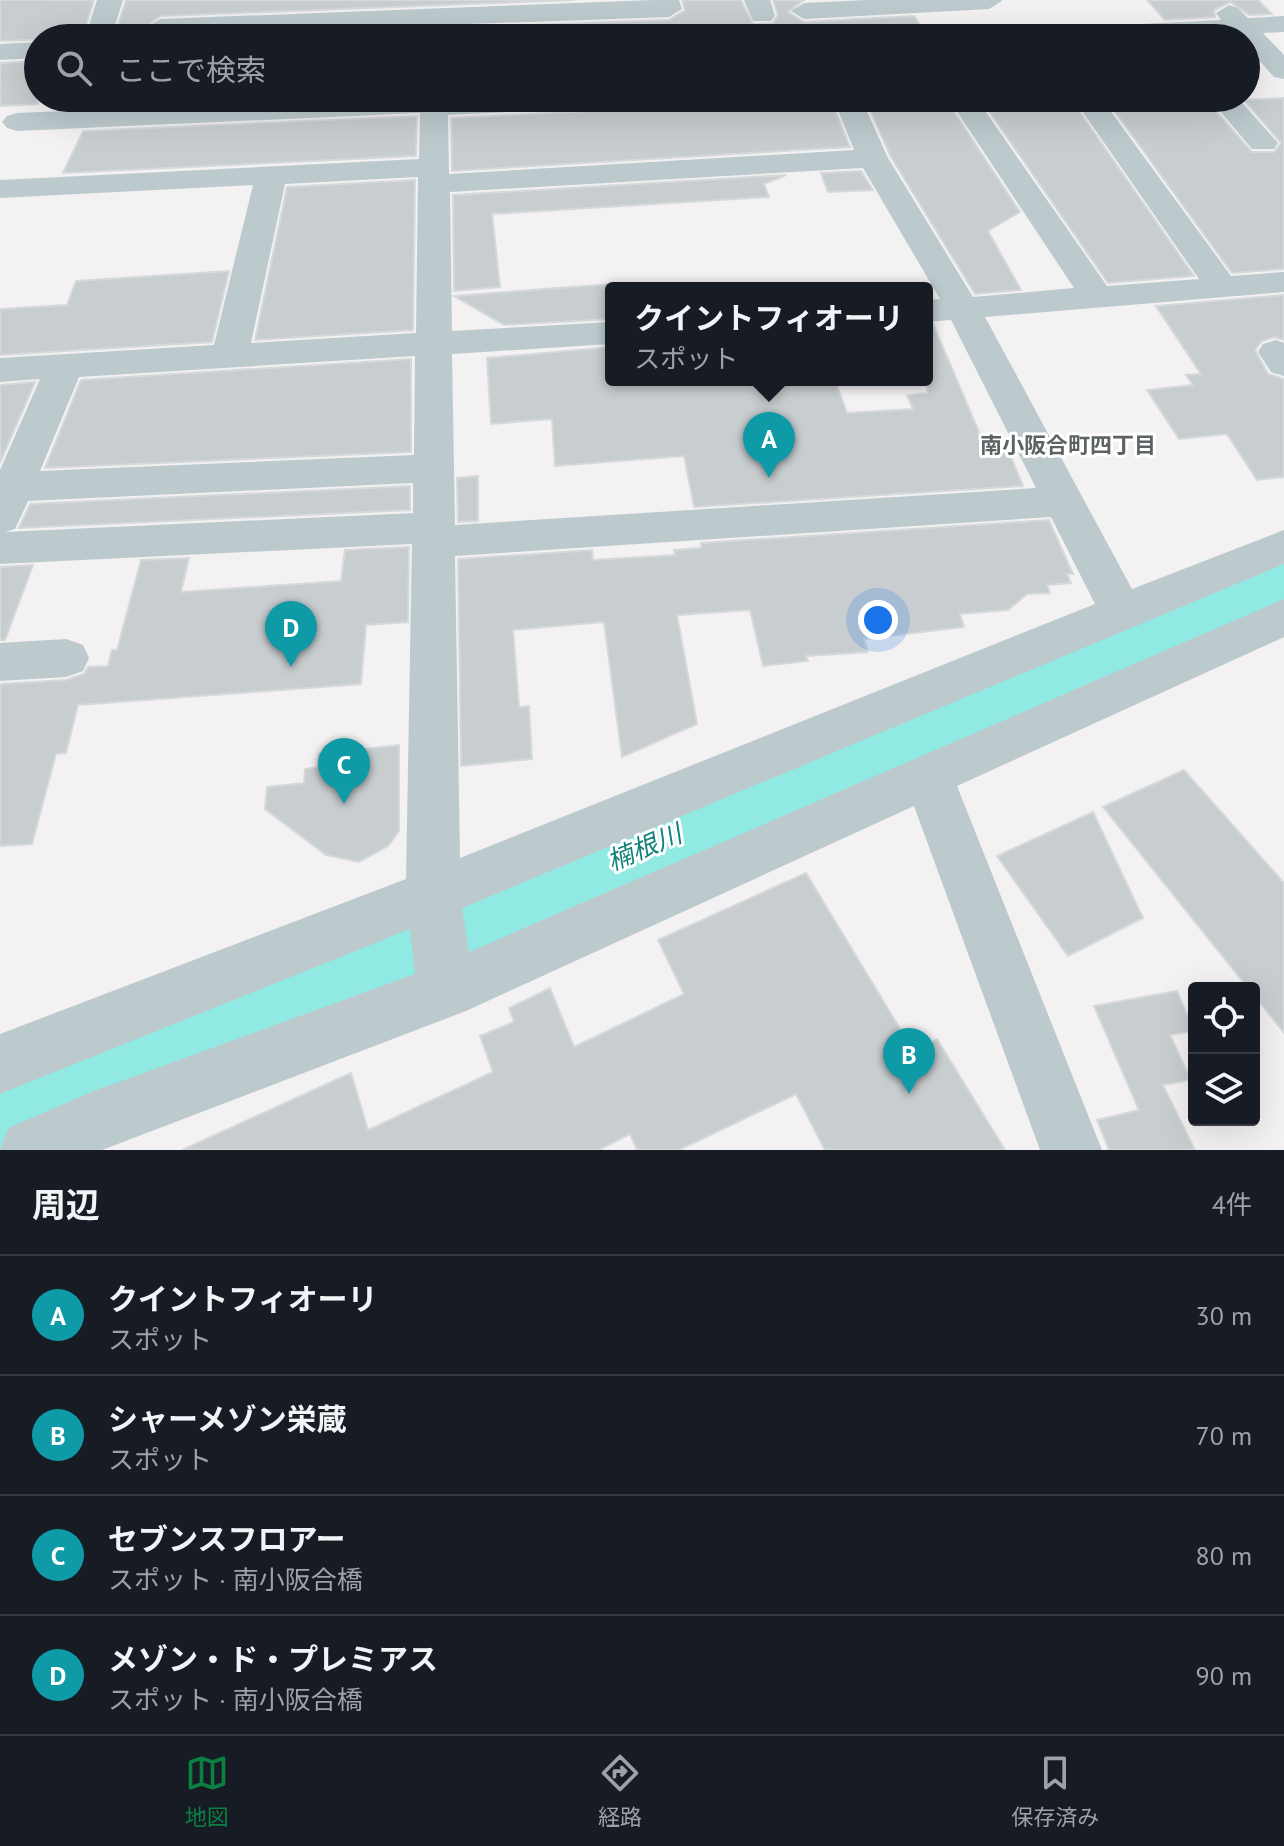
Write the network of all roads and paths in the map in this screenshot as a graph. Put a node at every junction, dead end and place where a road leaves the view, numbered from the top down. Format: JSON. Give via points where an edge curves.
{"nodes":[{"id":1,"x":110,"y":0,"type":"edge"},
{"id":2,"x":201,"y":0,"type":"edge"},
{"id":3,"x":666,"y":0,"type":"edge"},
{"id":4,"x":1217,"y":0,"type":"edge"},
{"id":5,"x":988,"y":1,"type":"edge"},
{"id":6,"x":585,"y":6,"type":"edge"},
{"id":7,"x":802,"y":6,"type":"edge"},
{"id":8,"x":509,"y":8,"type":"edge"},
{"id":9,"x":433,"y":19,"type":"edge"},
{"id":10,"x":102,"y":24,"type":"edge"},
{"id":11,"x":164,"y":24,"type":"edge"},
{"id":12,"x":325,"y":24,"type":"edge"},
{"id":13,"x":1015,"y":24,"type":"edge"},
{"id":14,"x":1240,"y":24,"type":"edge"},
{"id":15,"x":1284,"y":24,"type":"edge"},
{"id":16,"x":1260,"y":25,"type":"edge"},
{"id":17,"x":1260,"y":45,"type":"edge"},
{"id":18,"x":24,"y":51,"type":"edge"},
{"id":19,"x":0,"y":52,"type":"edge"},
{"id":20,"x":1284,"y":71,"type":"edge"},
{"id":21,"x":32,"y":112,"type":"edge"},
{"id":22,"x":281,"y":112,"type":"edge"},
{"id":23,"x":434,"y":112,"type":"edge"},
{"id":24,"x":853,"y":112,"type":"edge"},
{"id":25,"x":972,"y":112,"type":"edge"},
{"id":26,"x":1097,"y":112,"type":"edge"},
{"id":27,"x":1235,"y":112,"type":"edge"},
{"id":28,"x":9,"y":128,"type":"edge"},
{"id":29,"x":1263,"y":143,"type":"dead end"},
{"id":30,"x":873,"y":158,"type":"junction"},
{"id":31,"x":271,"y":176,"type":"junction"},
{"id":32,"x":434,"y":176,"type":"junction"},
{"id":33,"x":0,"y":189,"type":"edge"},
{"id":34,"x":932,"y":282,"type":"edge"},
{"id":35,"x":1284,"y":282,"type":"edge"},
{"id":36,"x":933,"y":285,"type":"edge"},
{"id":37,"x":1222,"y":287,"type":"junction"},
{"id":38,"x":1098,"y":298,"type":"junction"},
{"id":39,"x":945,"y":310,"type":"edge"},
{"id":40,"x":605,"y":333,"type":"edge"},
{"id":41,"x":434,"y":346,"type":"junction"},
{"id":42,"x":230,"y":356,"type":"junction"},
{"id":43,"x":65,"y":365,"type":"junction"},
{"id":44,"x":0,"y":370,"type":"edge"},
{"id":45,"x":434,"y":468,"type":"junction"},
{"id":46,"x":1064,"y":501,"type":"junction"},
{"id":47,"x":7,"y":502,"type":"edge"},
{"id":48,"x":434,"y":535,"type":"junction"},
{"id":49,"x":1284,"y":546,"type":"edge"},
{"id":50,"x":0,"y":548,"type":"edge"},
{"id":51,"x":1122,"y":612,"type":"junction"},
{"id":52,"x":1284,"y":617,"type":"edge"},
{"id":53,"x":66,"y":658,"type":"dead end"},
{"id":54,"x":0,"y":662,"type":"edge"},
{"id":55,"x":927,"y":774,"type":"junction"},
{"id":56,"x":439,"y":938,"type":"junction"},
{"id":57,"x":0,"y":1064,"type":"edge"},
{"id":58,"x":97,"y":1136,"type":"edge"},
{"id":59,"x":30,"y":1150,"type":"edge"},
{"id":60,"x":1071,"y":1150,"type":"edge"}],
"edges":[{"from":1,"to":10,"type":"street"},
{"from":2,"to":11,"type":"street"},
{"from":3,"to":6,"type":"street","via":[[669,9]]},
{"from":4,"to":14,"type":"street"},
{"from":5,"to":7,"type":"street"},
{"from":5,"to":13,"type":"street"},
{"from":6,"to":8,"type":"street"},
{"from":8,"to":9,"type":"street"},
{"from":9,"to":12,"type":"street"},
{"from":15,"to":16,"type":"street"},
{"from":17,"to":20,"type":"street"},
{"from":18,"to":19,"type":"street"},
{"from":21,"to":28,"type":"street"},
{"from":22,"to":28,"type":"street"},
{"from":23,"to":32,"type":"street"},
{"from":24,"to":30,"type":"street"},
{"from":25,"to":38,"type":"street"},
{"from":26,"to":37,"type":"street"},
{"from":27,"to":29,"type":"street"},
{"from":30,"to":32,"type":"street"},
{"from":30,"to":34,"type":"street"},
{"from":31,"to":32,"type":"street"},
{"from":31,"to":33,"type":"street"},
{"from":31,"to":42,"type":"street"},
{"from":32,"to":41,"type":"street"},
{"from":35,"to":37,"type":"street"},
{"from":36,"to":39,"type":"street"},
{"from":37,"to":38,"type":"street"},
{"from":38,"to":39,"type":"street"},
{"from":39,"to":46,"type":"street"},
{"from":40,"to":41,"type":"street"},
{"from":41,"to":42,"type":"street"},
{"from":41,"to":45,"type":"street"},
{"from":42,"to":43,"type":"street"},
{"from":43,"to":44,"type":"street"},
{"from":43,"to":47,"type":"street"},
{"from":45,"to":47,"type":"street"},
{"from":45,"to":48,"type":"street"},
{"from":46,"to":48,"type":"street"},
{"from":46,"to":51,"type":"street"},
{"from":48,"to":50,"type":"street"},
{"from":48,"to":56,"type":"street"},
{"from":49,"to":51,"type":"street"},
{"from":51,"to":56,"type":"street"},
{"from":52,"to":55,"type":"street"},
{"from":53,"to":54,"type":"street"},
{"from":55,"to":56,"type":"street"},
{"from":55,"to":60,"type":"street"},
{"from":56,"to":57,"type":"street"},
{"from":56,"to":58,"type":"street"},
{"from":58,"to":59,"type":"street"}]}
